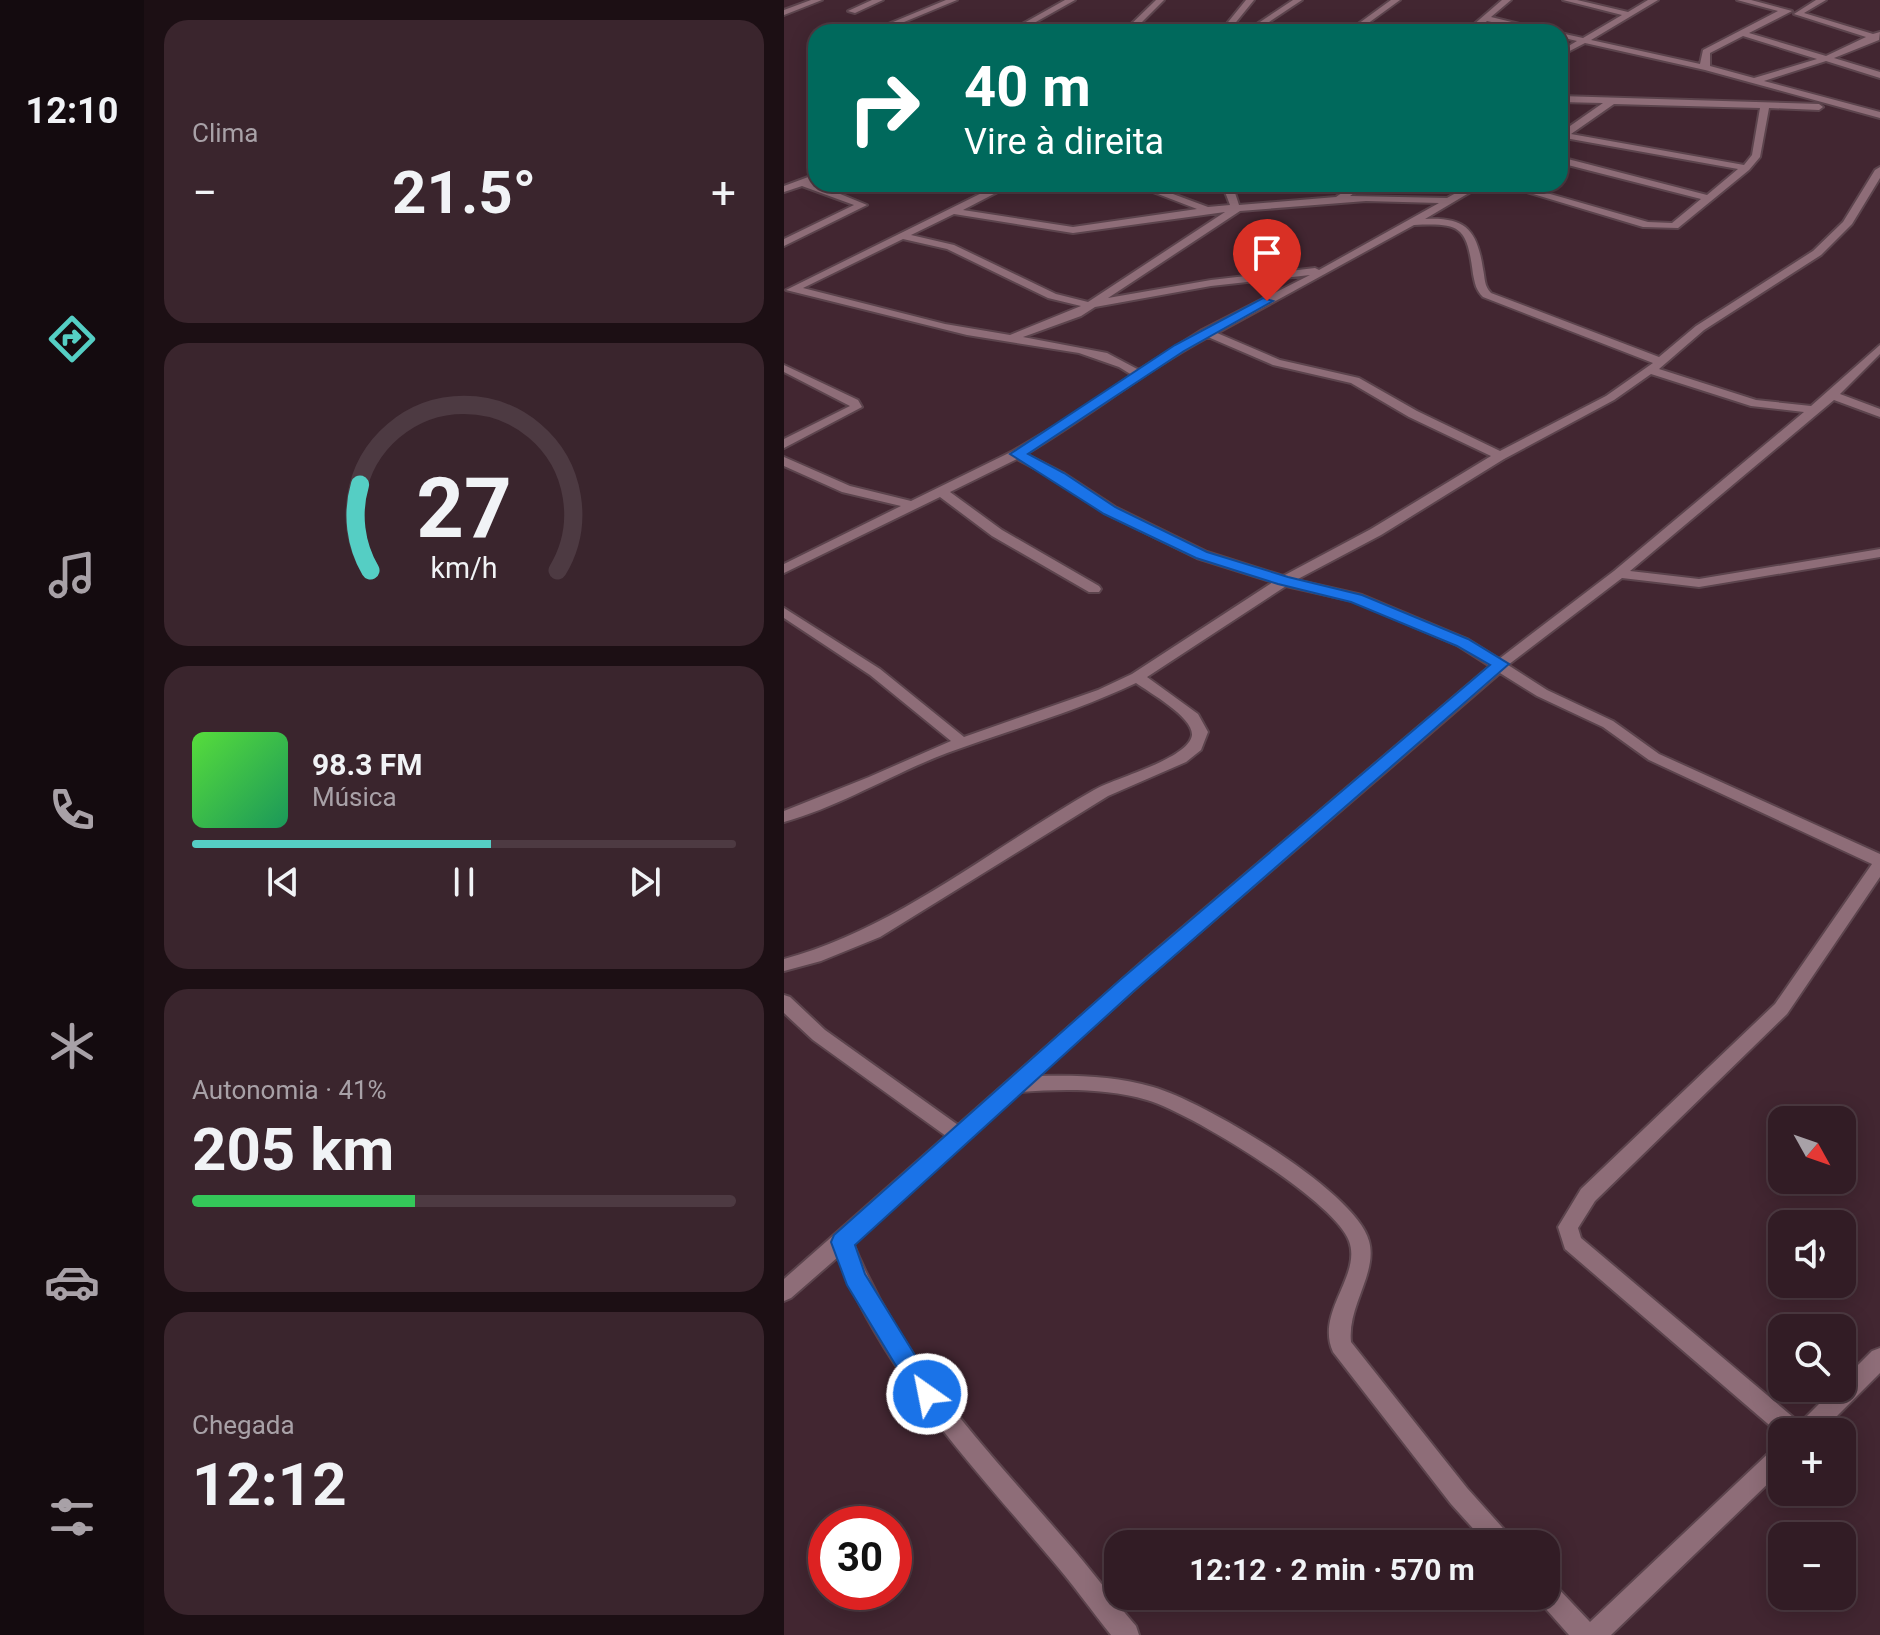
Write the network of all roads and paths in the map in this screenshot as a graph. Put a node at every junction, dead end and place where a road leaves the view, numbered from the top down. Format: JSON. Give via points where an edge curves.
{"nodes":[{"id":1,"x":818,"y":0,"type":"edge"},
{"id":2,"x":879,"y":0,"type":"edge"},
{"id":3,"x":953,"y":0,"type":"edge"},
{"id":4,"x":1071,"y":0,"type":"edge"},
{"id":5,"x":1160,"y":0,"type":"edge"},
{"id":6,"x":1250,"y":0,"type":"edge"},
{"id":7,"x":1298,"y":0,"type":"edge"},
{"id":8,"x":1396,"y":0,"type":"edge"},
{"id":9,"x":1507,"y":0,"type":"edge"},
{"id":10,"x":1567,"y":0,"type":"edge"},
{"id":11,"x":1654,"y":0,"type":"edge"},
{"id":12,"x":1741,"y":0,"type":"edge"},
{"id":13,"x":1822,"y":0,"type":"edge"},
{"id":14,"x":1786,"y":10,"type":"junction"},
{"id":15,"x":852,"y":11,"type":"dead end"},
{"id":16,"x":784,"y":13,"type":"edge"},
{"id":17,"x":1628,"y":14,"type":"junction"},
{"id":18,"x":1798,"y":14,"type":"junction"},
{"id":19,"x":1488,"y":19,"type":"junction"},
{"id":20,"x":893,"y":24,"type":"edge"},
{"id":21,"x":1027,"y":24,"type":"edge"},
{"id":22,"x":1135,"y":24,"type":"edge"},
{"id":23,"x":1230,"y":24,"type":"edge"},
{"id":24,"x":1261,"y":24,"type":"edge"},
{"id":25,"x":1362,"y":24,"type":"edge"},
{"id":26,"x":1481,"y":24,"type":"edge"},
{"id":27,"x":1511,"y":24,"type":"edge"},
{"id":28,"x":1741,"y":33,"type":"junction"},
{"id":29,"x":1568,"y":37,"type":"edge"},
{"id":30,"x":1878,"y":37,"type":"edge"},
{"id":31,"x":1584,"y":40,"type":"junction"},
{"id":32,"x":1568,"y":49,"type":"edge"},
{"id":33,"x":1828,"y":58,"type":"junction"},
{"id":34,"x":1707,"y":68,"type":"junction"},
{"id":35,"x":1880,"y":75,"type":"edge"},
{"id":36,"x":1752,"y":82,"type":"junction"},
{"id":37,"x":1568,"y":99,"type":"edge"},
{"id":38,"x":1612,"y":101,"type":"junction"},
{"id":39,"x":1765,"y":105,"type":"junction"},
{"id":40,"x":1849,"y":108,"type":"junction"},
{"id":41,"x":1880,"y":115,"type":"edge"},
{"id":42,"x":1568,"y":132,"type":"edge"},
{"id":43,"x":1568,"y":137,"type":"edge"},
{"id":44,"x":1568,"y":162,"type":"edge"},
{"id":45,"x":1746,"y":168,"type":"junction"},
{"id":46,"x":1880,"y":170,"type":"edge"},
{"id":47,"x":808,"y":180,"type":"edge"},
{"id":48,"x":801,"y":182,"type":"junction"},
{"id":49,"x":808,"y":185,"type":"edge"},
{"id":50,"x":784,"y":189,"type":"edge"},
{"id":51,"x":828,"y":192,"type":"edge"},
{"id":52,"x":992,"y":192,"type":"edge"},
{"id":53,"x":1159,"y":192,"type":"edge"},
{"id":54,"x":1230,"y":192,"type":"edge"},
{"id":55,"x":1350,"y":192,"type":"edge"},
{"id":56,"x":1463,"y":192,"type":"edge"},
{"id":57,"x":1533,"y":192,"type":"edge"},
{"id":58,"x":1709,"y":198,"type":"junction"},
{"id":59,"x":1449,"y":199,"type":"junction"},
{"id":60,"x":1338,"y":200,"type":"junction"},
{"id":61,"x":1236,"y":209,"type":"junction"},
{"id":62,"x":1209,"y":210,"type":"junction"},
{"id":63,"x":953,"y":211,"type":"junction"},
{"id":64,"x":1410,"y":222,"type":"junction"},
{"id":65,"x":905,"y":237,"type":"junction"},
{"id":66,"x":784,"y":243,"type":"edge"},
{"id":67,"x":1331,"y":268,"type":"junction"},
{"id":68,"x":788,"y":291,"type":"edge"},
{"id":69,"x":1089,"y":305,"type":"junction"},
{"id":70,"x":1206,"y":332,"type":"junction"},
{"id":71,"x":1010,"y":337,"type":"junction"},
{"id":72,"x":1880,"y":348,"type":"edge"},
{"id":73,"x":1656,"y":366,"type":"junction"},
{"id":74,"x":784,"y":368,"type":"edge"},
{"id":75,"x":1139,"y":375,"type":"junction"},
{"id":76,"x":1832,"y":395,"type":"junction"},
{"id":77,"x":1813,"y":410,"type":"junction"},
{"id":78,"x":1880,"y":413,"type":"edge"},
{"id":79,"x":784,"y":444,"type":"edge"},
{"id":80,"x":1017,"y":454,"type":"junction"},
{"id":81,"x":1500,"y":456,"type":"junction"},
{"id":82,"x":784,"y":461,"type":"edge"},
{"id":83,"x":940,"y":491,"type":"junction"},
{"id":84,"x":911,"y":505,"type":"junction"},
{"id":85,"x":1880,"y":553,"type":"edge"},
{"id":86,"x":784,"y":569,"type":"edge"},
{"id":87,"x":1619,"y":574,"type":"junction"},
{"id":88,"x":1284,"y":581,"type":"junction"},
{"id":89,"x":1094,"y":589,"type":"dead end"},
{"id":90,"x":784,"y":612,"type":"edge"},
{"id":91,"x":1501,"y":664,"type":"junction"},
{"id":92,"x":1137,"y":677,"type":"junction"},
{"id":93,"x":961,"y":742,"type":"junction"},
{"id":94,"x":784,"y":817,"type":"edge"},
{"id":95,"x":1880,"y":863,"type":"edge"},
{"id":96,"x":784,"y":965,"type":"edge"},
{"id":97,"x":784,"y":1002,"type":"edge"},
{"id":98,"x":1015,"y":1085,"type":"junction"},
{"id":99,"x":960,"y":1136,"type":"junction"},
{"id":100,"x":842,"y":1242,"type":"junction"},
{"id":101,"x":784,"y":1292,"type":"edge"},
{"id":102,"x":1880,"y":1358,"type":"edge"},
{"id":103,"x":1778,"y":1418,"type":"edge"},
{"id":104,"x":1820,"y":1418,"type":"edge"},
{"id":105,"x":1768,"y":1468,"type":"edge"},
{"id":106,"x":1489,"y":1530,"type":"edge"},
{"id":107,"x":1560,"y":1607,"type":"edge"},
{"id":108,"x":1127,"y":1635,"type":"edge"},
{"id":109,"x":1585,"y":1635,"type":"edge"},
{"id":110,"x":1594,"y":1635,"type":"edge"}],
"edges":[{"from":1,"to":16,"type":"street"},
{"from":2,"to":15,"type":"street"},
{"from":3,"to":20,"type":"street"},
{"from":4,"to":21,"type":"street"},
{"from":5,"to":22,"type":"street"},
{"from":6,"to":23,"type":"street"},
{"from":7,"to":24,"type":"street"},
{"from":8,"to":25,"type":"street"},
{"from":9,"to":19,"type":"street"},
{"from":10,"to":17,"type":"street"},
{"from":11,"to":17,"type":"street"},
{"from":12,"to":14,"type":"street"},
{"from":13,"to":18,"type":"street"},
{"from":14,"to":18,"type":"street"},
{"from":14,"to":28,"type":"street"},
{"from":17,"to":31,"type":"street"},
{"from":18,"to":30,"type":"street"},
{"from":19,"to":26,"type":"street"},
{"from":19,"to":27,"type":"street"},
{"from":28,"to":33,"type":"street"},
{"from":28,"to":34,"type":"street","via":[[1706,52]]},
{"from":29,"to":31,"type":"street"},
{"from":30,"to":33,"type":"street"},
{"from":31,"to":32,"type":"street"},
{"from":31,"to":34,"type":"street"},
{"from":33,"to":35,"type":"street"},
{"from":33,"to":36,"type":"street"},
{"from":34,"to":36,"type":"street"},
{"from":36,"to":40,"type":"street"},
{"from":37,"to":38,"type":"street"},
{"from":38,"to":39,"type":"street"},
{"from":38,"to":42,"type":"street"},
{"from":39,"to":40,"type":"street"},
{"from":39,"to":45,"type":"street","via":[[1757,155]]},
{"from":40,"to":41,"type":"street"},
{"from":43,"to":45,"type":"street"},
{"from":44,"to":58,"type":"street"},
{"from":45,"to":58,"type":"street"},
{"from":46,"to":73,"type":"street","via":[[1847,224],[1823,248],[1700,328]]},
{"from":47,"to":48,"type":"street"},
{"from":48,"to":49,"type":"street"},
{"from":48,"to":50,"type":"street"},
{"from":51,"to":66,"type":"street","via":[[862,205]]},
{"from":52,"to":63,"type":"street"},
{"from":53,"to":62,"type":"street"},
{"from":54,"to":61,"type":"street"},
{"from":55,"to":60,"type":"street"},
{"from":56,"to":59,"type":"street"},
{"from":57,"to":58,"type":"street","via":[[1661,226],[1681,223]]},
{"from":59,"to":60,"type":"street"},
{"from":59,"to":64,"type":"street"},
{"from":60,"to":61,"type":"street"},
{"from":61,"to":62,"type":"street"},
{"from":61,"to":69,"type":"street"},
{"from":62,"to":63,"type":"street","via":[[1073,230]]},
{"from":63,"to":65,"type":"street"},
{"from":64,"to":67,"type":"street"},
{"from":64,"to":73,"type":"street","via":[[1449,222],[1461,228],[1478,252],[1481,289],[1487,295]]},
{"from":65,"to":68,"type":"street"},
{"from":65,"to":69,"type":"street","via":[[950,247],[1052,296]]},
{"from":67,"to":69,"type":"street"},
{"from":67,"to":70,"type":"street"},
{"from":68,"to":71,"type":"street","via":[[970,333]]},
{"from":69,"to":71,"type":"street","via":[[1065,320]]},
{"from":70,"to":75,"type":"street"},
{"from":70,"to":81,"type":"street","via":[[1277,363],[1355,380]]},
{"from":71,"to":75,"type":"street","via":[[1116,361]]},
{"from":72,"to":76,"type":"street"},
{"from":73,"to":77,"type":"street","via":[[1755,403]]},
{"from":73,"to":81,"type":"street","via":[[1596,407]]},
{"from":74,"to":79,"type":"street","via":[[856,407]]},
{"from":75,"to":80,"type":"street"},
{"from":76,"to":77,"type":"street"},
{"from":76,"to":78,"type":"street"},
{"from":77,"to":87,"type":"street"},
{"from":80,"to":83,"type":"street"},
{"from":80,"to":88,"type":"street","via":[[1134,523],[1202,555]]},
{"from":81,"to":88,"type":"street"},
{"from":82,"to":84,"type":"street","via":[[846,489]]},
{"from":83,"to":84,"type":"street"},
{"from":83,"to":89,"type":"street","via":[[997,533]]},
{"from":84,"to":86,"type":"street"},
{"from":85,"to":87,"type":"street","via":[[1699,583]]},
{"from":87,"to":91,"type":"street"},
{"from":88,"to":91,"type":"street","via":[[1357,598]]},
{"from":88,"to":92,"type":"street"},
{"from":90,"to":93,"type":"street","via":[[875,672]]},
{"from":91,"to":95,"type":"street","via":[[1542,693],[1608,724],[1654,757]]},
{"from":91,"to":98,"type":"street"},
{"from":92,"to":93,"type":"street"},
{"from":92,"to":96,"type":"street","via":[[1193,717],[1200,732],[1196,747],[1102,792],[874,933]]},
{"from":93,"to":94,"type":"street"},
{"from":95,"to":103,"type":"street","via":[[1781,1009],[1588,1195],[1568,1227],[1572,1243]]},
{"from":97,"to":99,"type":"street","via":[[819,1035]]},
{"from":98,"to":99,"type":"street"},
{"from":98,"to":106,"type":"street","via":[[1084,1081],[1157,1094],[1218,1125],[1345,1217],[1359,1239],[1359,1268],[1340,1321],[1341,1345]]},
{"from":99,"to":100,"type":"street"},
{"from":100,"to":101,"type":"street"},
{"from":100,"to":108,"type":"street","via":[[862,1291],[941,1416]]},
{"from":102,"to":104,"type":"street"},
{"from":105,"to":110,"type":"street"},
{"from":107,"to":109,"type":"street"}]}
